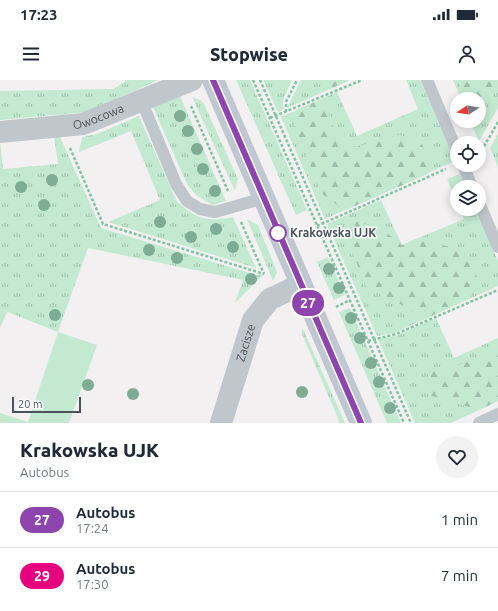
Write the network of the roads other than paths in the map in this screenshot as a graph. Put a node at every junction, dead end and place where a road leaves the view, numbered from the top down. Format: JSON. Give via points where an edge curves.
{"nodes":[{"id":1,"x":192,"y":80,"type":"edge"},
{"id":2,"x":213,"y":80,"type":"edge"},
{"id":3,"x":427,"y":80,"type":"edge"},
{"id":4,"x":142,"y":102,"type":"junction"},
{"id":5,"x":0,"y":132,"type":"edge"},
{"id":6,"x":451,"y":136,"type":"edge"},
{"id":7,"x":264,"y":198,"type":"junction"},
{"id":8,"x":485,"y":216,"type":"edge"},
{"id":9,"x":498,"y":247,"type":"edge"},
{"id":10,"x":300,"y":285,"type":"junction"},
{"id":11,"x":498,"y":414,"type":"edge"},
{"id":12,"x":220,"y":423,"type":"edge"},
{"id":13,"x":361,"y":423,"type":"edge"},
{"id":14,"x":479,"y":423,"type":"edge"}],
"edges":[{"from":1,"to":4,"type":"street","name":"Owocowa"},
{"from":2,"to":7,"type":"street"},
{"from":3,"to":6,"type":"lane"},
{"from":4,"to":5,"type":"street","name":"Owocowa","via":[[95,121],[61,127]]},
{"from":4,"to":7,"type":"lane","via":[[176,184],[187,201],[200,209],[215,212]]},
{"from":7,"to":10,"type":"street"},
{"from":8,"to":9,"type":"lane"},
{"from":10,"to":12,"type":"street","name":"Zacisze","via":[[270,300],[253,320]]},
{"from":10,"to":13,"type":"street"},
{"from":11,"to":14,"type":"lane"}]}
